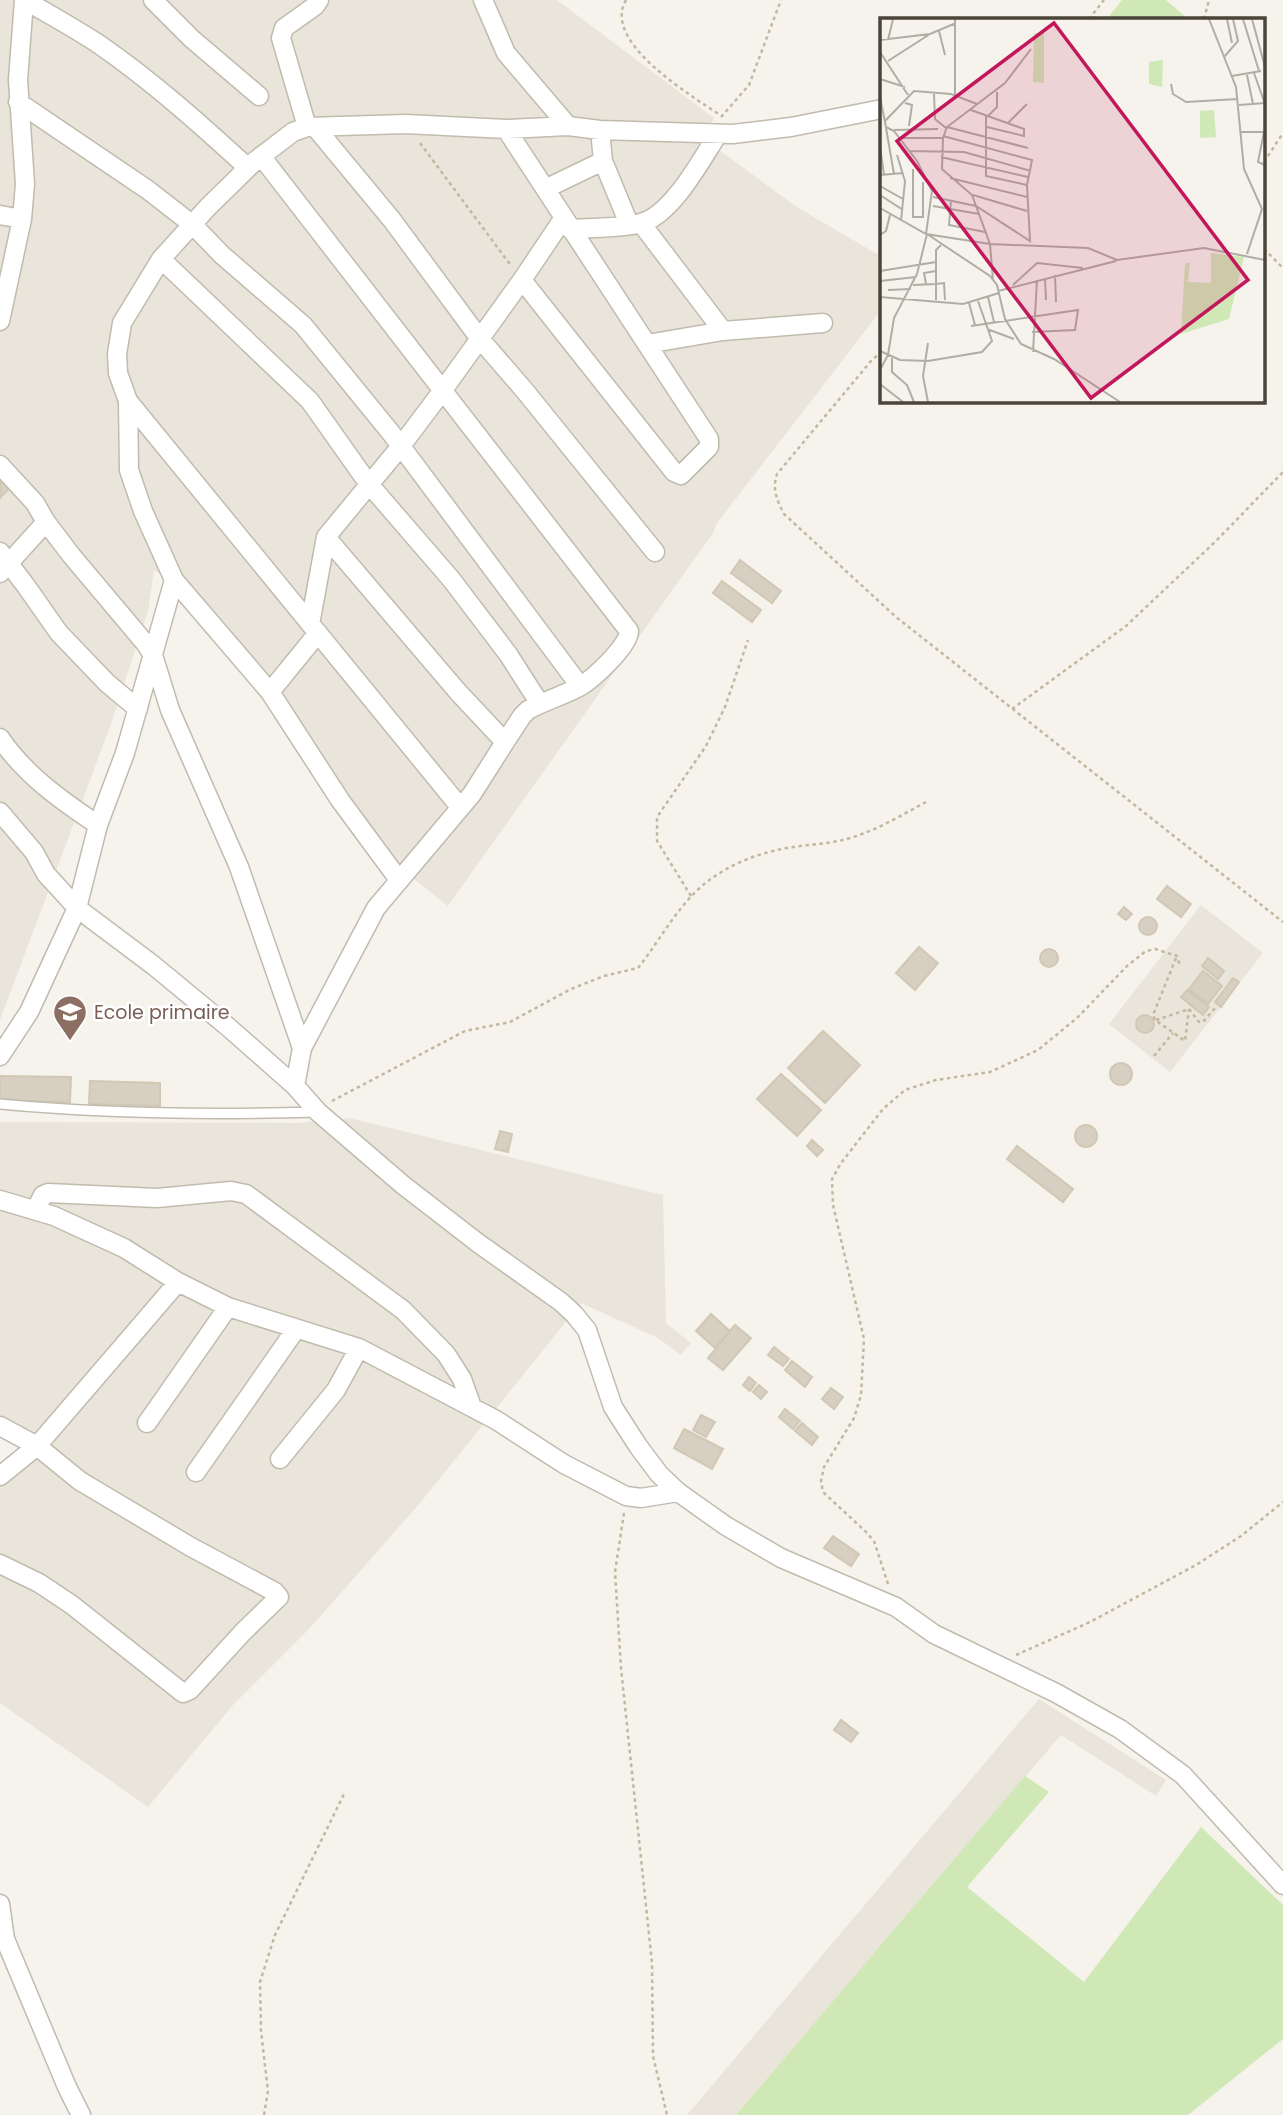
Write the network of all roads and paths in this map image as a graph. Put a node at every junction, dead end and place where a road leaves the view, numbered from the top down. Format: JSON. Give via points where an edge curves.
{"nodes":[{"id":1,"x":25,"y":0,"type":"edge"},
{"id":2,"x":153,"y":0,"type":"edge"},
{"id":3,"x":319,"y":0,"type":"edge"},
{"id":4,"x":483,"y":0,"type":"edge"},
{"id":5,"x":626,"y":0,"type":"edge"},
{"id":6,"x":781,"y":0,"type":"edge"},
{"id":7,"x":1104,"y":0,"type":"edge"},
{"id":8,"x":1209,"y":0,"type":"edge"},
{"id":9,"x":1090,"y":18,"type":"edge"},
{"id":10,"x":1204,"y":18,"type":"edge"},
{"id":11,"x":259,"y":96,"type":"dead end"},
{"id":12,"x":18,"y":103,"type":"junction"},
{"id":13,"x":880,"y":109,"type":"edge"},
{"id":14,"x":406,"y":124,"type":"junction"},
{"id":15,"x":568,"y":126,"type":"junction"},
{"id":16,"x":311,"y":127,"type":"junction"},
{"id":17,"x":506,"y":129,"type":"junction"},
{"id":18,"x":721,"y":129,"type":"junction"},
{"id":19,"x":600,"y":130,"type":"junction"},
{"id":20,"x":1283,"y":133,"type":"edge"},
{"id":21,"x":1266,"y":159,"type":"edge"},
{"id":22,"x":603,"y":161,"type":"junction"},
{"id":23,"x":254,"y":162,"type":"junction"},
{"id":24,"x":545,"y":189,"type":"junction"},
{"id":25,"x":0,"y":215,"type":"edge"},
{"id":26,"x":22,"y":219,"type":"junction"},
{"id":27,"x":566,"y":224,"type":"junction"},
{"id":28,"x":635,"y":224,"type":"junction"},
{"id":29,"x":193,"y":225,"type":"junction"},
{"id":30,"x":1266,"y":251,"type":"edge"},
{"id":31,"x":161,"y":259,"type":"junction"},
{"id":32,"x":1283,"y":268,"type":"edge"},
{"id":33,"x":522,"y":280,"type":"junction"},
{"id":34,"x":0,"y":321,"type":"edge"},
{"id":35,"x":823,"y":323,"type":"dead end"},
{"id":36,"x":723,"y":331,"type":"junction"},
{"id":37,"x":480,"y":339,"type":"junction"},
{"id":38,"x":647,"y":344,"type":"junction"},
{"id":39,"x":880,"y":353,"type":"edge"},
{"id":40,"x":443,"y":390,"type":"junction"},
{"id":41,"x":128,"y":401,"type":"junction"},
{"id":42,"x":401,"y":446,"type":"junction"},
{"id":43,"x":0,"y":465,"type":"edge"},
{"id":44,"x":1283,"y":472,"type":"edge"},
{"id":45,"x":369,"y":483,"type":"junction"},
{"id":46,"x":47,"y":522,"type":"junction"},
{"id":47,"x":326,"y":537,"type":"junction"},
{"id":48,"x":655,"y":552,"type":"dead end"},
{"id":49,"x":3,"y":563,"type":"edge"},
{"id":50,"x":174,"y":580,"type":"junction"},
{"id":51,"x":314,"y":629,"type":"junction"},
{"id":52,"x":748,"y":640,"type":"dead end"},
{"id":53,"x":153,"y":655,"type":"junction"},
{"id":54,"x":580,"y":687,"type":"junction"},
{"id":55,"x":270,"y":692,"type":"junction"},
{"id":56,"x":540,"y":704,"type":"junction"},
{"id":57,"x":138,"y":709,"type":"junction"},
{"id":58,"x":1012,"y":709,"type":"junction"},
{"id":59,"x":0,"y":738,"type":"edge"},
{"id":60,"x":505,"y":742,"type":"junction"},
{"id":61,"x":928,"y":801,"type":"dead end"},
{"id":62,"x":460,"y":807,"type":"junction"},
{"id":63,"x":0,"y":812,"type":"edge"},
{"id":64,"x":98,"y":825,"type":"junction"},
{"id":65,"x":400,"y":880,"type":"junction"},
{"id":66,"x":691,"y":896,"type":"junction"},
{"id":67,"x":77,"y":908,"type":"junction"},
{"id":68,"x":1283,"y":922,"type":"edge"},
{"id":69,"x":1177,"y":956,"type":"junction"},
{"id":70,"x":1180,"y":966,"type":"dead end"},
{"id":71,"x":1215,"y":1008,"type":"dead end"},
{"id":72,"x":1189,"y":1009,"type":"junction"},
{"id":73,"x":1155,"y":1020,"type":"junction"},
{"id":74,"x":1172,"y":1033,"type":"junction"},
{"id":75,"x":302,"y":1048,"type":"junction"},
{"id":76,"x":0,"y":1056,"type":"edge"},
{"id":77,"x":1154,"y":1056,"type":"dead end"},
{"id":78,"x":295,"y":1086,"type":"junction"},
{"id":79,"x":0,"y":1104,"type":"edge"},
{"id":80,"x":318,"y":1112,"type":"junction"},
{"id":81,"x":0,"y":1200,"type":"edge"},
{"id":82,"x":36,"y":1209,"type":"junction"},
{"id":83,"x":178,"y":1282,"type":"junction"},
{"id":84,"x":229,"y":1307,"type":"junction"},
{"id":85,"x":296,"y":1329,"type":"junction"},
{"id":86,"x":359,"y":1348,"type":"junction"},
{"id":87,"x":472,"y":1407,"type":"junction"},
{"id":88,"x":148,"y":1423,"type":"dead end"},
{"id":89,"x":0,"y":1426,"type":"edge"},
{"id":90,"x":37,"y":1446,"type":"junction"},
{"id":91,"x":280,"y":1459,"type":"dead end"},
{"id":92,"x":196,"y":1472,"type":"dead end"},
{"id":93,"x":0,"y":1476,"type":"edge"},
{"id":94,"x":678,"y":1492,"type":"junction"},
{"id":95,"x":626,"y":1496,"type":"junction"},
{"id":96,"x":1283,"y":1502,"type":"edge"},
{"id":97,"x":0,"y":1564,"type":"edge"},
{"id":98,"x":896,"y":1607,"type":"junction"},
{"id":99,"x":993,"y":1665,"type":"junction"},
{"id":100,"x":344,"y":1794,"type":"dead end"},
{"id":101,"x":1283,"y":1885,"type":"edge"},
{"id":102,"x":0,"y":1903,"type":"edge"},
{"id":103,"x":81,"y":2115,"type":"edge"},
{"id":104,"x":264,"y":2115,"type":"edge"},
{"id":105,"x":667,"y":2115,"type":"edge"}],
"edges":[{"from":1,"to":12,"type":"street"},
{"from":1,"to":23,"type":"street","via":[[99,44]]},
{"from":2,"to":11,"type":"street"},
{"from":3,"to":16,"type":"street","via":[[281,33]]},
{"from":4,"to":15,"type":"street","via":[[506,53]]},
{"from":5,"to":18,"type":"path","via":[[621,20],[631,42]]},
{"from":6,"to":18,"type":"path","via":[[749,85]]},
{"from":7,"to":9,"type":"path"},
{"from":8,"to":10,"type":"path"},
{"from":12,"to":26,"type":"street","via":[[26,184]]},
{"from":12,"to":29,"type":"street"},
{"from":13,"to":18,"type":"street","via":[[791,127]]},
{"from":14,"to":16,"type":"street"},
{"from":14,"to":17,"type":"street"},
{"from":14,"to":33,"type":"path"},
{"from":15,"to":17,"type":"street"},
{"from":15,"to":19,"type":"street"},
{"from":16,"to":23,"type":"street","via":[[293,132]]},
{"from":16,"to":37,"type":"street","via":[[392,220]]},
{"from":17,"to":24,"type":"street"},
{"from":18,"to":19,"type":"street"},
{"from":18,"to":28,"type":"street","via":[[663,210]]},
{"from":19,"to":22,"type":"street"},
{"from":20,"to":21,"type":"path"},
{"from":22,"to":24,"type":"street"},
{"from":22,"to":28,"type":"street"},
{"from":23,"to":29,"type":"street"},
{"from":23,"to":40,"type":"street"},
{"from":24,"to":27,"type":"street"},
{"from":25,"to":26,"type":"street"},
{"from":26,"to":34,"type":"street"},
{"from":27,"to":28,"type":"street"},
{"from":27,"to":33,"type":"street"},
{"from":27,"to":38,"type":"street"},
{"from":28,"to":36,"type":"street"},
{"from":29,"to":31,"type":"street"},
{"from":29,"to":42,"type":"street","via":[[303,325]]},
{"from":30,"to":32,"type":"path"},
{"from":31,"to":41,"type":"street","via":[[122,323],[118,373]]},
{"from":31,"to":45,"type":"street","via":[[310,401]]},
{"from":33,"to":37,"type":"street"},
{"from":33,"to":38,"type":"street","via":[[679,475],[710,442]]},
{"from":35,"to":36,"type":"street"},
{"from":36,"to":38,"type":"street"},
{"from":37,"to":40,"type":"street"},
{"from":37,"to":48,"type":"street"},
{"from":39,"to":58,"type":"path","via":[[777,474],[776,499],[784,514],[896,617]]},
{"from":40,"to":42,"type":"street"},
{"from":40,"to":54,"type":"street","via":[[629,631],[620,651]]},
{"from":41,"to":50,"type":"street","via":[[130,470]]},
{"from":41,"to":51,"type":"street"},
{"from":42,"to":45,"type":"street"},
{"from":42,"to":54,"type":"street"},
{"from":43,"to":46,"type":"street"},
{"from":44,"to":58,"type":"path","via":[[1126,626]]},
{"from":45,"to":47,"type":"street"},
{"from":45,"to":56,"type":"street","via":[[451,579],[509,654]]},
{"from":46,"to":49,"type":"street"},
{"from":46,"to":53,"type":"street"},
{"from":47,"to":51,"type":"street"},
{"from":47,"to":60,"type":"street"},
{"from":49,"to":57,"type":"street","via":[[71,647]]},
{"from":50,"to":53,"type":"street"},
{"from":50,"to":55,"type":"street"},
{"from":51,"to":55,"type":"street"},
{"from":51,"to":62,"type":"street"},
{"from":52,"to":66,"type":"path","via":[[706,746],[657,817],[657,841]]},
{"from":53,"to":57,"type":"street"},
{"from":53,"to":75,"type":"street","via":[[170,710],[239,867]]},
{"from":54,"to":56,"type":"street"},
{"from":55,"to":65,"type":"street","via":[[340,800]]},
{"from":56,"to":60,"type":"street","via":[[522,716]]},
{"from":57,"to":64,"type":"street"},
{"from":58,"to":68,"type":"path"},
{"from":59,"to":64,"type":"street","via":[[25,768]]},
{"from":60,"to":62,"type":"street"},
{"from":61,"to":66,"type":"path","via":[[851,838],[782,849],[737,863]]},
{"from":62,"to":65,"type":"street"},
{"from":63,"to":67,"type":"street"},
{"from":64,"to":67,"type":"street"},
{"from":65,"to":75,"type":"street","via":[[376,908]]},
{"from":66,"to":80,"type":"path","via":[[638,968],[570,989],[510,1022],[465,1031]]},
{"from":67,"to":76,"type":"street","via":[[29,1012]]},
{"from":67,"to":78,"type":"street","via":[[217,1017]]},
{"from":69,"to":70,"type":"path"},
{"from":69,"to":73,"type":"path","via":[[1152,1013]]},
{"from":69,"to":98,"type":"path","via":[[1146,951],[1038,1050],[990,1072],[905,1090],[883,1109],[832,1180],[833,1206],[864,1339],[861,1395],[821,1481],[823,1492],[874,1541]]},
{"from":71,"to":72,"type":"path","via":[[1203,1022]]},
{"from":72,"to":73,"type":"path"},
{"from":72,"to":74,"type":"path","via":[[1186,1040]]},
{"from":73,"to":74,"type":"path"},
{"from":74,"to":77,"type":"path"},
{"from":75,"to":78,"type":"street"},
{"from":78,"to":80,"type":"street"},
{"from":79,"to":80,"type":"lane","via":[[179,1113]]},
{"from":80,"to":94,"type":"street","via":[[435,1210],[574,1314],[587,1330],[613,1406],[652,1465]]},
{"from":81,"to":82,"type":"street"},
{"from":82,"to":83,"type":"street","via":[[124,1248]]},
{"from":82,"to":87,"type":"street","via":[[48,1193],[157,1198],[231,1191],[246,1194],[403,1310],[446,1354]]},
{"from":83,"to":84,"type":"street"},
{"from":83,"to":90,"type":"street"},
{"from":84,"to":85,"type":"street"},
{"from":84,"to":88,"type":"street"},
{"from":85,"to":86,"type":"street"},
{"from":85,"to":92,"type":"street"},
{"from":86,"to":87,"type":"street"},
{"from":86,"to":91,"type":"street","via":[[336,1390]]},
{"from":87,"to":95,"type":"street"},
{"from":89,"to":90,"type":"street"},
{"from":90,"to":93,"type":"street"},
{"from":90,"to":97,"type":"street","via":[[80,1481],[275,1592],[278,1601],[183,1693],[72,1605]]},
{"from":94,"to":95,"type":"street"},
{"from":94,"to":98,"type":"street","via":[[781,1558]]},
{"from":95,"to":105,"type":"path","via":[[615,1572],[621,1668],[652,1963],[653,2056]]},
{"from":96,"to":99,"type":"path","via":[[1196,1565],[1090,1622]]},
{"from":98,"to":99,"type":"street","via":[[934,1634]]},
{"from":99,"to":101,"type":"street","via":[[1120,1729],[1183,1775]]},
{"from":100,"to":104,"type":"path","via":[[275,1935],[260,1982],[268,2091]]},
{"from":102,"to":103,"type":"street","via":[[5,1939]]}]}
